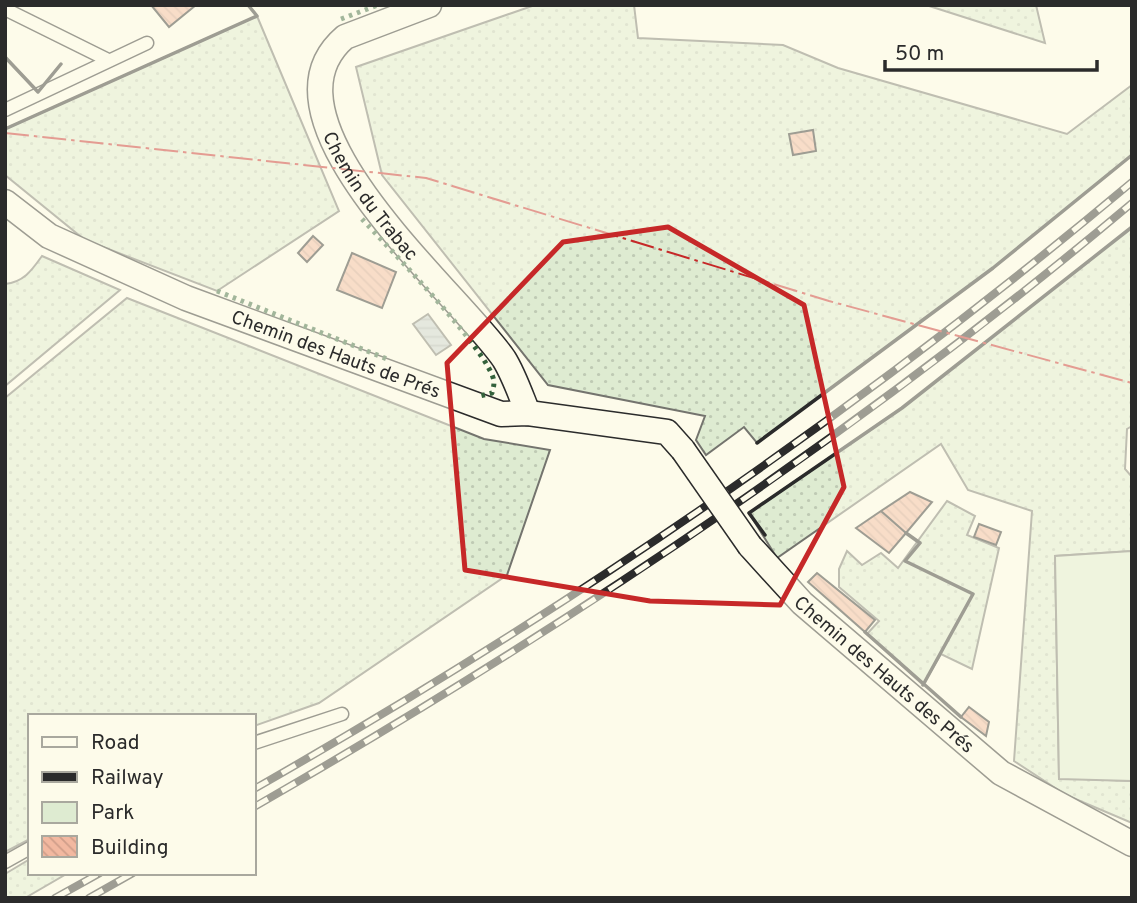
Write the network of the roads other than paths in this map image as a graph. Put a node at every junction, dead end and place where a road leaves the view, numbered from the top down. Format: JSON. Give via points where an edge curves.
{"nodes":[{"id":1,"x":429,"y":5,"type":"edge"},
{"id":2,"x":5,"y":9,"type":"edge"},
{"id":3,"x":147,"y":43,"type":"dead end"},
{"id":4,"x":108,"y":60,"type":"junction"},
{"id":5,"x":5,"y":110,"type":"edge"},
{"id":6,"x":5,"y":202,"type":"edge"},
{"id":7,"x":528,"y":413,"type":"junction"},
{"id":8,"x":683,"y":450,"type":"joint"},
{"id":9,"x":342,"y":714,"type":"dead end"},
{"id":10,"x":256,"y":742,"type":"edge"},
{"id":11,"x":1132,"y":844,"type":"edge"},
{"id":12,"x":28,"y":849,"type":"edge"},
{"id":13,"x":5,"y":862,"type":"edge"}],
"edges":[{"from":1,"to":7,"type":"street","name":"Chemin du Trabac","via":[[337,44],[323,68],[321,113],[363,191],[505,360]]},
{"from":2,"to":4,"type":"lane"},
{"from":3,"to":4,"type":"lane"},
{"from":4,"to":5,"type":"lane"},
{"from":6,"to":7,"type":"street","name":"Chemin des Hauts de Prés","via":[[49,236],[186,298],[501,414]]},
{"from":7,"to":8,"type":"street","name":"Chemin des Hauts de Prés","via":[[667,432]]},
{"from":8,"to":11,"type":"street","name":"Chemin des Hauts des Prés","bridge":true,"via":[[750,546],[802,603],[1001,773]]},
{"from":9,"to":10,"type":"lane"},
{"from":12,"to":13,"type":"lane"}]}
